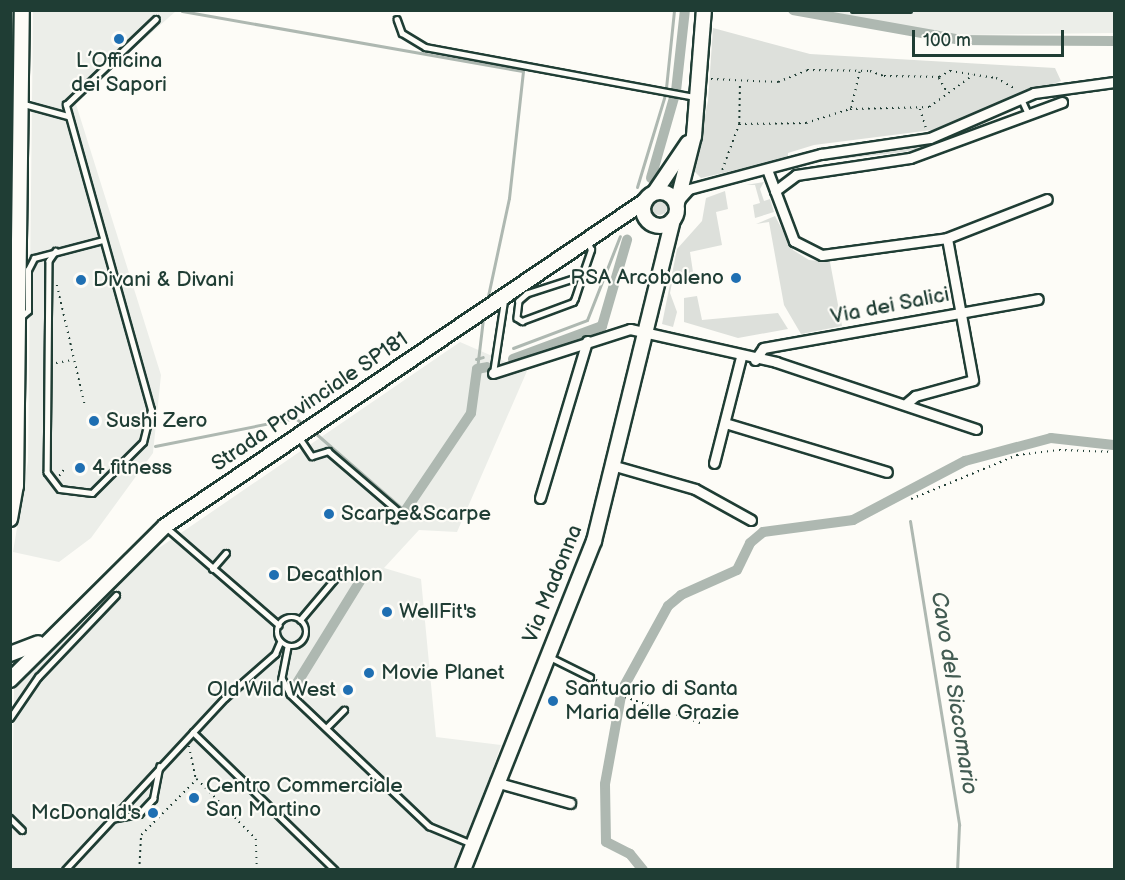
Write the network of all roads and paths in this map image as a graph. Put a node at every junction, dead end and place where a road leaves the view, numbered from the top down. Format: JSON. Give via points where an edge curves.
{"nodes":[{"id":1,"x":22,"y":10,"type":"edge"},
{"id":2,"x":704,"y":10,"type":"edge"},
{"id":3,"x":854,"y":10,"type":"edge"},
{"id":4,"x":909,"y":10,"type":"edge"},
{"id":5,"x":156,"y":19,"type":"dead end"},
{"id":6,"x":397,"y":19,"type":"dead end"},
{"id":7,"x":859,"y":71,"type":"junction"},
{"id":8,"x":974,"y":75,"type":"junction"},
{"id":9,"x":939,"y":77,"type":"junction"},
{"id":10,"x":701,"y":79,"type":"junction"},
{"id":11,"x":1114,"y":82,"type":"edge"},
{"id":12,"x":741,"y":84,"type":"junction"},
{"id":13,"x":948,"y":93,"type":"junction"},
{"id":14,"x":699,"y":98,"type":"junction"},
{"id":15,"x":1022,"y":99,"type":"junction"},
{"id":16,"x":21,"y":102,"type":"junction"},
{"id":17,"x":1062,"y":102,"type":"dead end"},
{"id":18,"x":850,"y":109,"type":"junction"},
{"id":19,"x":920,"y":109,"type":"junction"},
{"id":20,"x":1027,"y":111,"type":"junction"},
{"id":21,"x":68,"y":116,"type":"junction"},
{"id":22,"x":696,"y":123,"type":"junction"},
{"id":23,"x":739,"y":124,"type":"junction"},
{"id":24,"x":930,"y":138,"type":"junction"},
{"id":25,"x":934,"y":151,"type":"junction"},
{"id":26,"x":783,"y":167,"type":"junction"},
{"id":27,"x":768,"y":172,"type":"junction"},
{"id":28,"x":687,"y":173,"type":"junction"},
{"id":29,"x":796,"y":175,"type":"junction"},
{"id":30,"x":722,"y":184,"type":"junction"},
{"id":31,"x":702,"y":187,"type":"junction"},
{"id":32,"x":775,"y":191,"type":"junction"},
{"id":33,"x":650,"y":197,"type":"junction"},
{"id":34,"x":1047,"y":199,"type":"dead end"},
{"id":35,"x":676,"y":203,"type":"junction"},
{"id":36,"x":673,"y":220,"type":"junction"},
{"id":37,"x":650,"y":222,"type":"junction"},
{"id":38,"x":613,"y":223,"type":"junction"},
{"id":39,"x":947,"y":238,"type":"junction"},
{"id":40,"x":103,"y":240,"type":"junction"},
{"id":41,"x":587,"y":241,"type":"junction"},
{"id":42,"x":56,"y":251,"type":"junction"},
{"id":43,"x":663,"y":259,"type":"junction"},
{"id":44,"x":582,"y":276,"type":"junction"},
{"id":45,"x":48,"y":280,"type":"junction"},
{"id":46,"x":505,"y":297,"type":"junction"},
{"id":47,"x":1038,"y":299,"type":"dead end"},
{"id":48,"x":961,"y":312,"type":"junction"},
{"id":49,"x":19,"y":318,"type":"junction"},
{"id":50,"x":646,"y":332,"type":"junction"},
{"id":51,"x":587,"y":341,"type":"junction"},
{"id":52,"x":741,"y":357,"type":"junction"},
{"id":53,"x":72,"y":360,"type":"junction"},
{"id":54,"x":755,"y":360,"type":"junction"},
{"id":55,"x":46,"y":363,"type":"junction"},
{"id":56,"x":493,"y":373,"type":"joint"},
{"id":57,"x":907,"y":403,"type":"junction"},
{"id":58,"x":85,"y":405,"type":"dead end"},
{"id":59,"x":725,"y":423,"type":"junction"},
{"id":60,"x":976,"y":429,"type":"dead end"},
{"id":61,"x":298,"y":435,"type":"junction"},
{"id":62,"x":1114,"y":452,"type":"edge"},
{"id":63,"x":714,"y":463,"type":"dead end"},
{"id":64,"x":615,"y":466,"type":"junction"},
{"id":65,"x":886,"y":472,"type":"dead end"},
{"id":66,"x":540,"y":498,"type":"dead end"},
{"id":67,"x":911,"y":499,"type":"dead end"},
{"id":68,"x":10,"y":519,"type":"edge"},
{"id":69,"x":395,"y":519,"type":"dead end"},
{"id":70,"x":751,"y":520,"type":"dead end"},
{"id":71,"x":165,"y":526,"type":"junction"},
{"id":72,"x":226,"y":553,"type":"dead end"},
{"id":73,"x":212,"y":569,"type":"junction"},
{"id":74,"x":338,"y":575,"type":"dead end"},
{"id":75,"x":116,"y":596,"type":"dead end"},
{"id":76,"x":300,"y":620,"type":"junction"},
{"id":77,"x":279,"y":625,"type":"junction"},
{"id":78,"x":48,"y":638,"type":"junction"},
{"id":79,"x":280,"y":642,"type":"junction"},
{"id":80,"x":288,"y":647,"type":"junction"},
{"id":81,"x":10,"y":654,"type":"edge"},
{"id":82,"x":547,"y":655,"type":"junction"},
{"id":83,"x":590,"y":677,"type":"joint"},
{"id":84,"x":10,"y":680,"type":"edge"},
{"id":85,"x":344,"y":710,"type":"dead end"},
{"id":86,"x":10,"y":718,"type":"edge"},
{"id":87,"x":703,"y":724,"type":"dead end"},
{"id":88,"x":327,"y":727,"type":"junction"},
{"id":89,"x":193,"y":732,"type":"junction"},
{"id":90,"x":184,"y":742,"type":"junction"},
{"id":91,"x":159,"y":767,"type":"junction"},
{"id":92,"x":197,"y":779,"type":"junction"},
{"id":93,"x":495,"y":782,"type":"junction"},
{"id":94,"x":570,"y":803,"type":"dead end"},
{"id":95,"x":10,"y":818,"type":"edge"},
{"id":96,"x":109,"y":819,"type":"junction"},
{"id":97,"x":22,"y":830,"type":"dead end"},
{"id":98,"x":473,"y":845,"type":"junction"},
{"id":99,"x":464,"y":869,"type":"edge"},
{"id":100,"x":65,"y":870,"type":"edge"},
{"id":101,"x":139,"y":870,"type":"edge"},
{"id":102,"x":257,"y":870,"type":"edge"},
{"id":103,"x":335,"y":870,"type":"edge"}],
"edges":[{"from":1,"to":16,"type":"street"},
{"from":2,"to":10,"type":"street"},
{"from":3,"to":4,"type":"lane"},
{"from":5,"to":21,"type":"lane","via":[[69,96]]},
{"from":6,"to":14,"type":"lane","via":[[402,33],[425,46]]},
{"from":7,"to":9,"type":"path"},
{"from":7,"to":12,"type":"path","via":[[807,70],[778,82],[749,79]]},
{"from":7,"to":18,"type":"path"},
{"from":8,"to":9,"type":"path","via":[[950,71]]},
{"from":8,"to":13,"type":"path"},
{"from":8,"to":15,"type":"path","via":[[1010,83]]},
{"from":9,"to":13,"type":"path"},
{"from":10,"to":12,"type":"path"},
{"from":10,"to":14,"type":"street"},
{"from":11,"to":15,"type":"street","via":[[1048,89]]},
{"from":12,"to":23,"type":"path"},
{"from":13,"to":19,"type":"path"},
{"from":14,"to":22,"type":"street"},
{"from":15,"to":20,"type":"lane"},
{"from":15,"to":24,"type":"street"},
{"from":16,"to":21,"type":"lane"},
{"from":16,"to":49,"type":"street"},
{"from":17,"to":20,"type":"street"},
{"from":18,"to":19,"type":"path"},
{"from":18,"to":23,"type":"path","via":[[806,123]]},
{"from":19,"to":24,"type":"path"},
{"from":20,"to":25,"type":"street"},
{"from":21,"to":40,"type":"lane"},
{"from":22,"to":28,"type":"street","name":"Via Madonna"},
{"from":22,"to":33,"type":"street","name":"Strada Provinciale SP181","via":[[683,156]]},
{"from":23,"to":30,"type":"path"},
{"from":24,"to":25,"type":"lane"},
{"from":24,"to":26,"type":"street","via":[[821,154]]},
{"from":25,"to":29,"type":"street"},
{"from":26,"to":27,"type":"street"},
{"from":26,"to":29,"type":"street"},
{"from":27,"to":30,"type":"street"},
{"from":27,"to":32,"type":"street"},
{"from":28,"to":31,"type":"street"},
{"from":28,"to":35,"type":"street","name":"Via Madonna"},
{"from":29,"to":32,"type":"street"},
{"from":30,"to":31,"type":"street"},
{"from":31,"to":35,"type":"street","via":[[689,189]]},
{"from":32,"to":39,"type":"street","via":[[789,233],[811,253],[832,255]]},
{"from":33,"to":35,"type":"street","via":[[670,195]]},
{"from":33,"to":37,"type":"street","name":"Via Madonna"},
{"from":33,"to":38,"type":"street","name":"Strada Provinciale SP181"},
{"from":34,"to":39,"type":"street"},
{"from":35,"to":36,"type":"street","name":"Via Madonna"},
{"from":36,"to":37,"type":"street","name":"Strada Provinciale SP181"},
{"from":36,"to":43,"type":"street","name":"Via Madonna"},
{"from":37,"to":38,"type":"street","name":"Strada Provinciale SP181"},
{"from":37,"to":43,"type":"street","name":"Via Madonna","via":[[663,238]]},
{"from":38,"to":41,"type":"street","name":"Strada Provinciale SP181"},
{"from":39,"to":48,"type":"street"},
{"from":40,"to":42,"type":"lane"},
{"from":40,"to":55,"type":"lane","via":[[151,410],[143,442],[99,490],[79,493],[58,488],[47,472]]},
{"from":41,"to":44,"type":"lane","via":[[591,250]]},
{"from":41,"to":46,"type":"street","name":"Strada Provinciale SP181"},
{"from":42,"to":45,"type":"lane","via":[[50,257]]},
{"from":42,"to":49,"type":"lane","via":[[31,263],[28,311]]},
{"from":43,"to":50,"type":"street","name":"Via Madonna"},
{"from":44,"to":44,"type":"lane","via":[[573,302],[522,321],[517,318],[519,302],[527,294]]},
{"from":45,"to":53,"type":"path","via":[[56,280]]},
{"from":45,"to":55,"type":"lane"},
{"from":46,"to":56,"type":"lane"},
{"from":46,"to":61,"type":"street","name":"Strada Provinciale SP181"},
{"from":47,"to":48,"type":"street","name":"Via dei Salici"},
{"from":48,"to":54,"type":"street","name":"Via dei Salici","via":[[763,348]]},
{"from":48,"to":57,"type":"street","via":[[973,382],[915,396]]},
{"from":49,"to":68,"type":"street","via":[[16,486]]},
{"from":50,"to":51,"type":"street","via":[[618,331]]},
{"from":50,"to":52,"type":"street"},
{"from":50,"to":64,"type":"street","name":"Via Madonna"},
{"from":51,"to":56,"type":"street"},
{"from":51,"to":66,"type":"street"},
{"from":52,"to":54,"type":"street"},
{"from":52,"to":59,"type":"street"},
{"from":53,"to":55,"type":"path"},
{"from":53,"to":58,"type":"path"},
{"from":54,"to":57,"type":"street"},
{"from":57,"to":60,"type":"street"},
{"from":59,"to":63,"type":"street"},
{"from":59,"to":65,"type":"street"},
{"from":61,"to":69,"type":"lane","via":[[312,456],[328,451],[398,511]]},
{"from":61,"to":71,"type":"street","name":"Strada Provinciale SP181"},
{"from":62,"to":67,"type":"path","via":[[1059,450],[1017,455]]},
{"from":64,"to":70,"type":"street","via":[[695,489]]},
{"from":64,"to":82,"type":"street","name":"Via Madonna","via":[[587,561]]},
{"from":71,"to":73,"type":"lane"},
{"from":71,"to":78,"type":"street","name":"Strada Provinciale SP181"},
{"from":72,"to":73,"type":"lane"},
{"from":73,"to":77,"type":"lane"},
{"from":74,"to":76,"type":"lane"},
{"from":75,"to":86,"type":"lane","via":[[38,677]]},
{"from":76,"to":77,"type":"lane","via":[[286,618]]},
{"from":76,"to":80,"type":"lane","via":[[306,637],[297,646]]},
{"from":77,"to":79,"type":"lane"},
{"from":78,"to":81,"type":"street","name":"Strada Provinciale SP181"},
{"from":78,"to":84,"type":"street","name":"Strada Provinciale SP181"},
{"from":79,"to":80,"type":"lane"},
{"from":79,"to":89,"type":"lane","via":[[275,654]]},
{"from":80,"to":88,"type":"lane","via":[[282,678],[285,689]]},
{"from":82,"to":83,"type":"lane"},
{"from":82,"to":93,"type":"street","name":"Via Madonna"},
{"from":83,"to":87,"type":"path","via":[[625,697]]},
{"from":85,"to":88,"type":"lane"},
{"from":88,"to":98,"type":"lane","via":[[429,826]]},
{"from":89,"to":90,"type":"lane"},
{"from":89,"to":103,"type":"lane"},
{"from":90,"to":91,"type":"lane"},
{"from":90,"to":92,"type":"path","via":[[193,750]]},
{"from":91,"to":96,"type":"lane"},
{"from":91,"to":96,"type":"lane","via":[[153,799],[139,814]]},
{"from":92,"to":101,"type":"path","via":[[141,836]]},
{"from":92,"to":102,"type":"path","via":[[256,839]]},
{"from":93,"to":94,"type":"street"},
{"from":93,"to":98,"type":"street","name":"Via Madonna"},
{"from":95,"to":97,"type":"lane"},
{"from":96,"to":100,"type":"lane"},
{"from":98,"to":99,"type":"street","name":"Via Madonna"}]}
